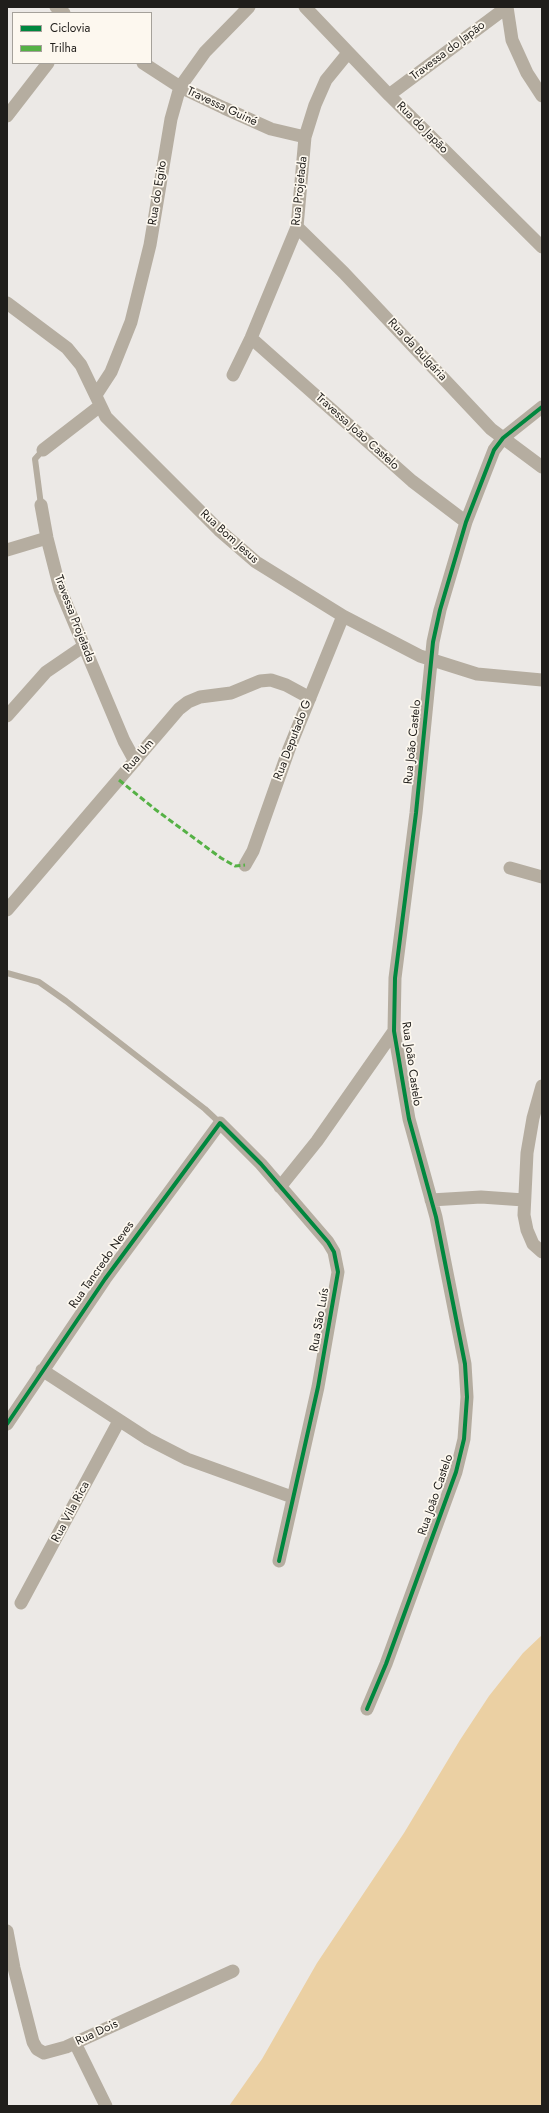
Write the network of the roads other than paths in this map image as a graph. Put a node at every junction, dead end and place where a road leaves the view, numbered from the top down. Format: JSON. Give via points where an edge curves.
{"nodes":[{"id":1,"x":249,"y":7,"type":"edge"},
{"id":2,"x":305,"y":7,"type":"edge"},
{"id":3,"x":506,"y":7,"type":"edge"},
{"id":4,"x":348,"y":53,"type":"junction"},
{"id":5,"x":47,"y":64,"type":"edge"},
{"id":6,"x":145,"y":64,"type":"edge"},
{"id":7,"x":180,"y":87,"type":"junction"},
{"id":8,"x":389,"y":95,"type":"junction"},
{"id":9,"x":542,"y":96,"type":"edge"},
{"id":10,"x":7,"y":116,"type":"edge"},
{"id":11,"x":306,"y":137,"type":"junction"},
{"id":12,"x":297,"y":227,"type":"junction"},
{"id":13,"x":542,"y":247,"type":"edge"},
{"id":14,"x":7,"y":303,"type":"edge"},
{"id":15,"x":251,"y":338,"type":"junction"},
{"id":16,"x":233,"y":375,"type":"dead end"},
{"id":17,"x":98,"y":401,"type":"junction"},
{"id":18,"x":542,"y":407,"type":"edge"},
{"id":19,"x":503,"y":438,"type":"junction"},
{"id":20,"x":43,"y":450,"type":"joint"},
{"id":21,"x":542,"y":467,"type":"edge"},
{"id":22,"x":41,"y":505,"type":"joint"},
{"id":23,"x":466,"y":522,"type":"junction"},
{"id":24,"x":46,"y":538,"type":"junction"},
{"id":25,"x":7,"y":550,"type":"edge"},
{"id":26,"x":343,"y":616,"type":"junction"},
{"id":27,"x":84,"y":646,"type":"junction"},
{"id":28,"x":431,"y":660,"type":"junction"},
{"id":29,"x":542,"y":680,"type":"edge"},
{"id":30,"x":310,"y":698,"type":"junction"},
{"id":31,"x":8,"y":714,"type":"edge"},
{"id":32,"x":135,"y":761,"type":"junction"},
{"id":33,"x":245,"y":865,"type":"dead end"},
{"id":34,"x":510,"y":868,"type":"dead end"},
{"id":35,"x":542,"y":877,"type":"edge"},
{"id":36,"x":7,"y":910,"type":"edge"},
{"id":37,"x":7,"y":973,"type":"edge"},
{"id":38,"x":394,"y":1031,"type":"junction"},
{"id":39,"x":542,"y":1086,"type":"edge"},
{"id":40,"x":220,"y":1123,"type":"junction"},
{"id":41,"x":280,"y":1187,"type":"junction"},
{"id":42,"x":431,"y":1200,"type":"junction"},
{"id":43,"x":524,"y":1200,"type":"junction"},
{"id":44,"x":542,"y":1252,"type":"edge"},
{"id":45,"x":42,"y":1370,"type":"junction"},
{"id":46,"x":119,"y":1421,"type":"junction"},
{"id":47,"x":7,"y":1424,"type":"edge"},
{"id":48,"x":292,"y":1497,"type":"junction"},
{"id":49,"x":279,"y":1561,"type":"dead end"},
{"id":50,"x":21,"y":1603,"type":"dead end"},
{"id":51,"x":366,"y":1709,"type":"dead end"},
{"id":52,"x":7,"y":1931,"type":"edge"},
{"id":53,"x":10,"y":1967,"type":"edge"},
{"id":54,"x":233,"y":1971,"type":"dead end"},
{"id":55,"x":75,"y":2043,"type":"junction"},
{"id":56,"x":106,"y":2106,"type":"edge"}],
"edges":[{"from":1,"to":7,"type":"street","name":"Rua do Egito","via":[[205,52]]},
{"from":2,"to":4,"type":"street","name":"Rua do Japão"},
{"from":3,"to":8,"type":"street","name":"Travessa do Japão"},
{"from":3,"to":9,"type":"street","via":[[512,40],[527,73]]},
{"from":4,"to":8,"type":"street","name":"Rua do Japão"},
{"from":4,"to":11,"type":"street","name":"Rua Projetada","via":[[326,80],[315,105]]},
{"from":5,"to":10,"type":"street"},
{"from":6,"to":7,"type":"street","name":"Travessa Guiné"},
{"from":7,"to":11,"type":"street","name":"Travessa Guiné","via":[[271,129]]},
{"from":7,"to":17,"type":"street","name":"Rua do Egito","via":[[164,155],[150,245],[131,322]]},
{"from":8,"to":13,"type":"street","name":"Rua do Japão"},
{"from":11,"to":12,"type":"street","name":"Rua Projetada"},
{"from":12,"to":15,"type":"street","name":"Rua Projetada"},
{"from":12,"to":19,"type":"street","name":"Rua da Bulgária","via":[[405,336],[480,419]]},
{"from":14,"to":17,"type":"street","name":"Rua Bom Jesus","via":[[67,348],[81,365]]},
{"from":15,"to":16,"type":"street","name":"Rua Projetada"},
{"from":15,"to":23,"type":"street","name":"Travessa João Castelo","via":[[412,481]]},
{"from":17,"to":20,"type":"street","name":"Travessa Projetada"},
{"from":17,"to":26,"type":"street","name":"Rua Bom Jesus","via":[[114,426],[235,545],[263,566]]},
{"from":18,"to":19,"type":"street","name":"Rua João Castelo"},
{"from":19,"to":21,"type":"street","name":"Rua da Bulgária"},
{"from":19,"to":23,"type":"street","name":"Rua João Castelo","via":[[490,461]]},
{"from":20,"to":22,"type":"lane","name":"Travessa Projetada","via":[[35,459]]},
{"from":22,"to":24,"type":"street","name":"Travessa Projetada"},
{"from":23,"to":28,"type":"street","name":"Rua João Castelo","via":[[440,610]]},
{"from":24,"to":25,"type":"street"},
{"from":24,"to":27,"type":"street","name":"Travessa Projetada","via":[[60,589]]},
{"from":26,"to":28,"type":"street","name":"Rua Bom Jesus"},
{"from":26,"to":30,"type":"street","name":"Rua Deputado G"},
{"from":27,"to":31,"type":"street","via":[[46,672]]},
{"from":27,"to":32,"type":"street","name":"Travessa Projetada"},
{"from":28,"to":29,"type":"street","name":"Rua Bom Jesus","via":[[478,674]]},
{"from":28,"to":38,"type":"street","name":"Rua João Castelo","via":[[415,821],[395,978]]},
{"from":30,"to":32,"type":"street","name":"Rua Um","via":[[271,680],[260,681],[231,694],[200,697],[179,709]]},
{"from":30,"to":33,"type":"street","name":"Rua Deputado G","via":[[288,749],[253,852]]},
{"from":32,"to":36,"type":"street","name":"Rua Um"},
{"from":34,"to":35,"type":"street"},
{"from":37,"to":40,"type":"lane","via":[[39,982],[66,1001],[205,1108]]},
{"from":38,"to":41,"type":"street","via":[[322,1135]]},
{"from":38,"to":42,"type":"street","name":"Rua João Castelo","via":[[409,1119]]},
{"from":39,"to":43,"type":"street","via":[[527,1153]]},
{"from":40,"to":41,"type":"street","name":"Rua São Luís","via":[[262,1164]]},
{"from":40,"to":45,"type":"street","name":"Rua Tancredo Neves","via":[[162,1199]]},
{"from":41,"to":48,"type":"street","name":"Rua São Luís","via":[[328,1242],[334,1252],[338,1272],[318,1387]]},
{"from":42,"to":43,"type":"street","via":[[481,1197]]},
{"from":42,"to":51,"type":"street","name":"Rua João Castelo","via":[[465,1364],[467,1397],[464,1439],[452,1486],[386,1664]]},
{"from":43,"to":44,"type":"street","via":[[527,1230],[533,1244]]},
{"from":45,"to":46,"type":"street"},
{"from":45,"to":47,"type":"street","name":"Rua Tancredo Neves"},
{"from":46,"to":48,"type":"street","via":[[187,1459]]},
{"from":46,"to":50,"type":"street","name":"Rua Vila Rica"},
{"from":48,"to":49,"type":"street","name":"Rua São Luís"},
{"from":52,"to":53,"type":"street","name":"Rua Dois"},
{"from":53,"to":55,"type":"street","name":"Rua Dois","via":[[37,2049],[47,2053]]},
{"from":54,"to":55,"type":"street","name":"Rua Dois"},
{"from":55,"to":56,"type":"street"}]}
